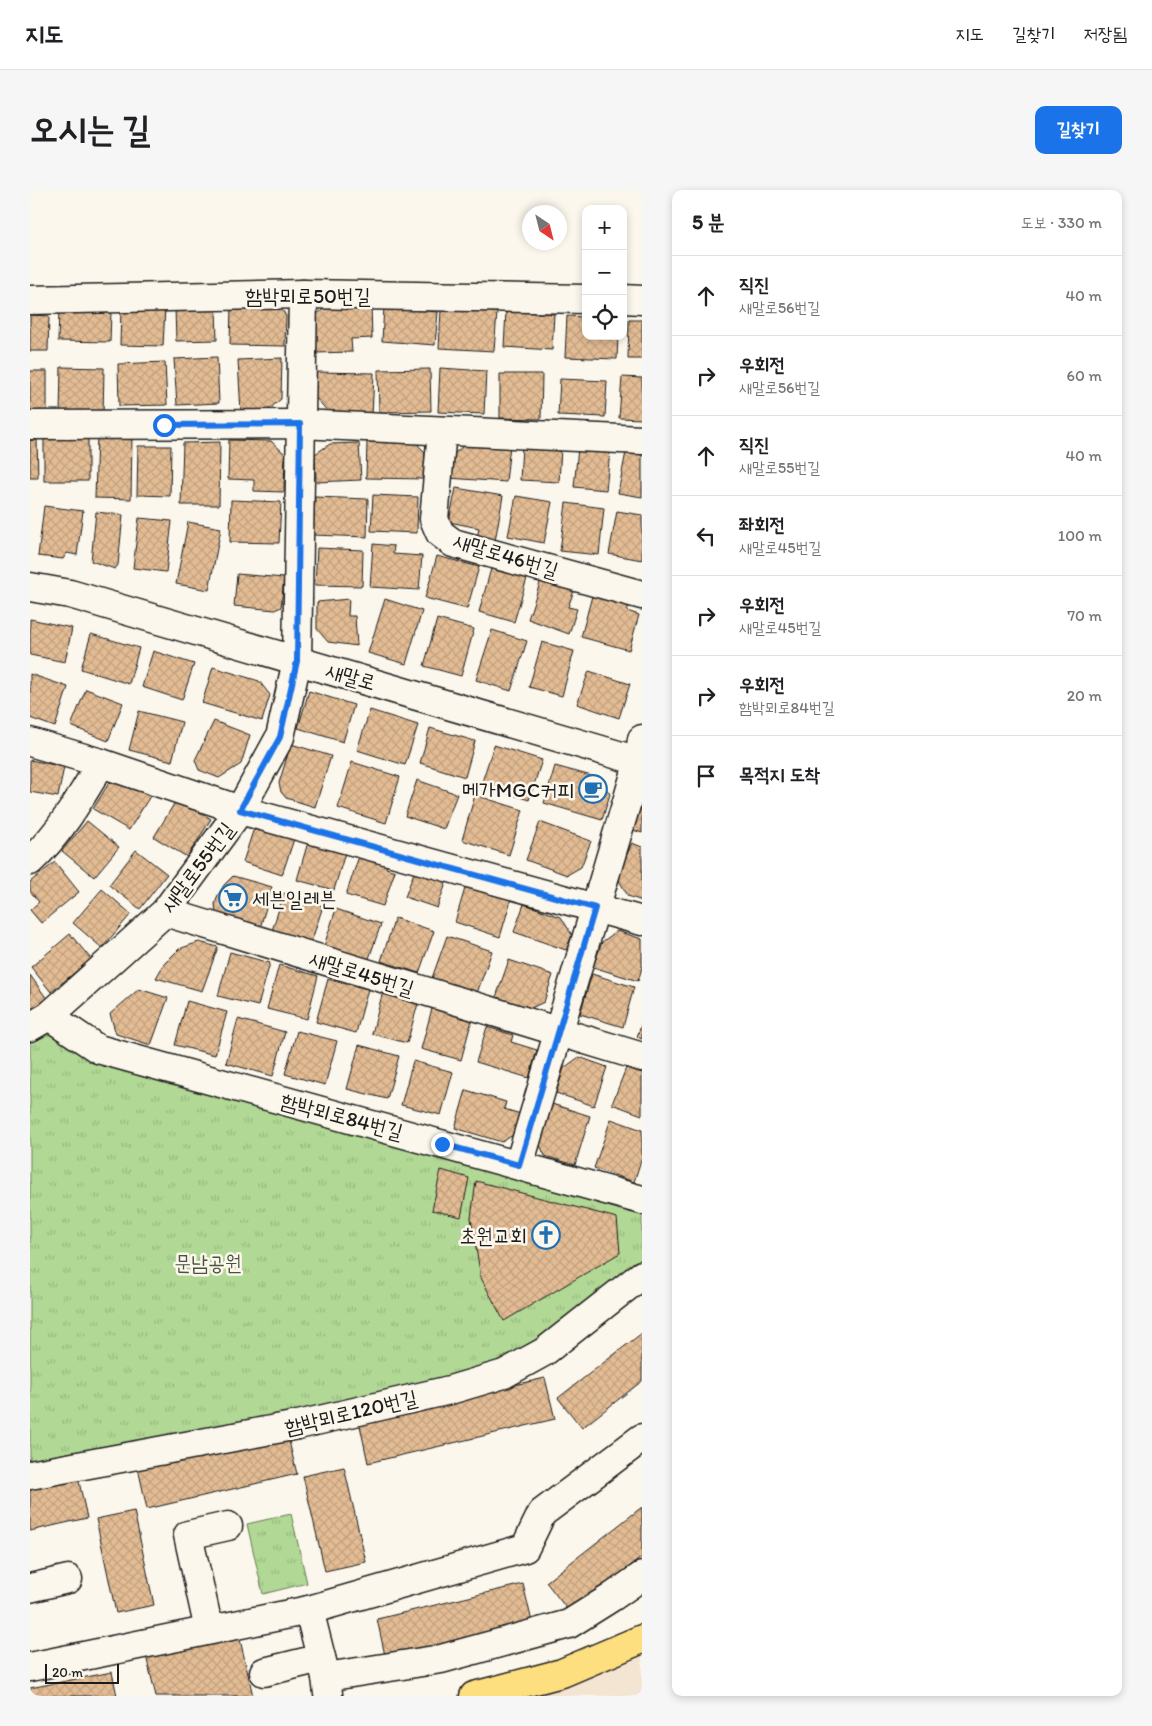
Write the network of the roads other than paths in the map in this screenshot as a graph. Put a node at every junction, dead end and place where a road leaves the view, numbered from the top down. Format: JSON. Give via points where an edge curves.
{"nodes":[{"id":1,"x":303,"y":294,"type":"junction"},
{"id":2,"x":582,"y":298,"type":"edge"},
{"id":3,"x":627,"y":299,"type":"edge"},
{"id":4,"x":30,"y":300,"type":"edge"},
{"id":5,"x":642,"y":300,"type":"edge"},
{"id":6,"x":300,"y":424,"type":"junction"},
{"id":7,"x":30,"y":425,"type":"edge"},
{"id":8,"x":442,"y":432,"type":"junction"},
{"id":9,"x":642,"y":440,"type":"edge"},
{"id":10,"x":30,"y":587,"type":"edge"},
{"id":11,"x":642,"y":595,"type":"edge"},
{"id":12,"x":297,"y":661,"type":"junction"},
{"id":13,"x":30,"y":742,"type":"edge"},
{"id":14,"x":641,"y":754,"type":"edge"},
{"id":15,"x":101,"y":763,"type":"junction"},
{"id":16,"x":240,"y":810,"type":"junction"},
{"id":17,"x":30,"y":861,"type":"edge"},
{"id":18,"x":595,"y":908,"type":"junction"},
{"id":19,"x":165,"y":912,"type":"junction"},
{"id":20,"x":642,"y":921,"type":"edge"},
{"id":21,"x":40,"y":1022,"type":"edge"},
{"id":22,"x":558,"y":1033,"type":"junction"},
{"id":23,"x":642,"y":1057,"type":"edge"},
{"id":24,"x":519,"y":1165,"type":"junction"},
{"id":25,"x":642,"y":1200,"type":"edge"},
{"id":26,"x":642,"y":1275,"type":"edge"},
{"id":27,"x":642,"y":1438,"type":"edge"},
{"id":28,"x":30,"y":1475,"type":"edge"},
{"id":29,"x":228,"y":1526,"type":"dead end"},
{"id":30,"x":642,"y":1576,"type":"edge"},
{"id":31,"x":68,"y":1579,"type":"dead end"},
{"id":32,"x":30,"y":1588,"type":"edge"},
{"id":33,"x":309,"y":1610,"type":"junction"},
{"id":34,"x":209,"y":1630,"type":"junction"},
{"id":35,"x":642,"y":1639,"type":"edge"},
{"id":36,"x":30,"y":1667,"type":"edge"},
{"id":37,"x":264,"y":1672,"type":"dead end"},
{"id":38,"x":325,"y":1677,"type":"edge"},
{"id":39,"x":474,"y":1696,"type":"edge"}],
"edges":[{"from":1,"to":2,"type":"street","name":"함박뫼로50번길"},
{"from":1,"to":4,"type":"street","name":"함박뫼로50번길"},
{"from":1,"to":6,"type":"street","name":"새말로55번길"},
{"from":3,"to":5,"type":"street"},
{"from":6,"to":7,"type":"street"},
{"from":6,"to":8,"type":"street"},
{"from":6,"to":12,"type":"street","name":"새말로55번길"},
{"from":8,"to":9,"type":"street"},
{"from":8,"to":11,"type":"street","name":"새말로46번길","via":[[434,519],[440,532],[453,543]]},
{"from":10,"to":12,"type":"street","name":"새말로","via":[[70,594]]},
{"from":12,"to":14,"type":"street","name":"새말로"},
{"from":12,"to":16,"type":"street","name":"새말로55번길","via":[[280,737]]},
{"from":13,"to":15,"type":"street"},
{"from":14,"to":18,"type":"street"},
{"from":15,"to":16,"type":"street"},
{"from":15,"to":17,"type":"street","via":[[59,830]]},
{"from":16,"to":18,"type":"street"},
{"from":16,"to":19,"type":"street","name":"새말로55번길"},
{"from":18,"to":20,"type":"street"},
{"from":18,"to":22,"type":"street"},
{"from":19,"to":21,"type":"street","name":"새말로55번길"},
{"from":19,"to":22,"type":"street","name":"새말로45번길"},
{"from":21,"to":24,"type":"street","name":"함박뫼로84번길","via":[[98,1049]]},
{"from":22,"to":23,"type":"street","name":"새말로45번길"},
{"from":22,"to":24,"type":"street"},
{"from":24,"to":25,"type":"street","name":"함박뫼로84번길"},
{"from":26,"to":28,"type":"street","name":"함박뫼로120번길","via":[[544,1352],[504,1374],[450,1390],[298,1425]]},
{"from":27,"to":33,"type":"street","via":[[542,1512],[525,1548]]},
{"from":29,"to":34,"type":"street","via":[[188,1535]]},
{"from":30,"to":38,"type":"street","via":[[568,1624],[441,1659]]},
{"from":31,"to":32,"type":"street"},
{"from":33,"to":34,"type":"street"},
{"from":33,"to":38,"type":"street"},
{"from":34,"to":36,"type":"street"},
{"from":35,"to":39,"type":"main road","via":[[562,1673]]},
{"from":37,"to":38,"type":"street"}]}
